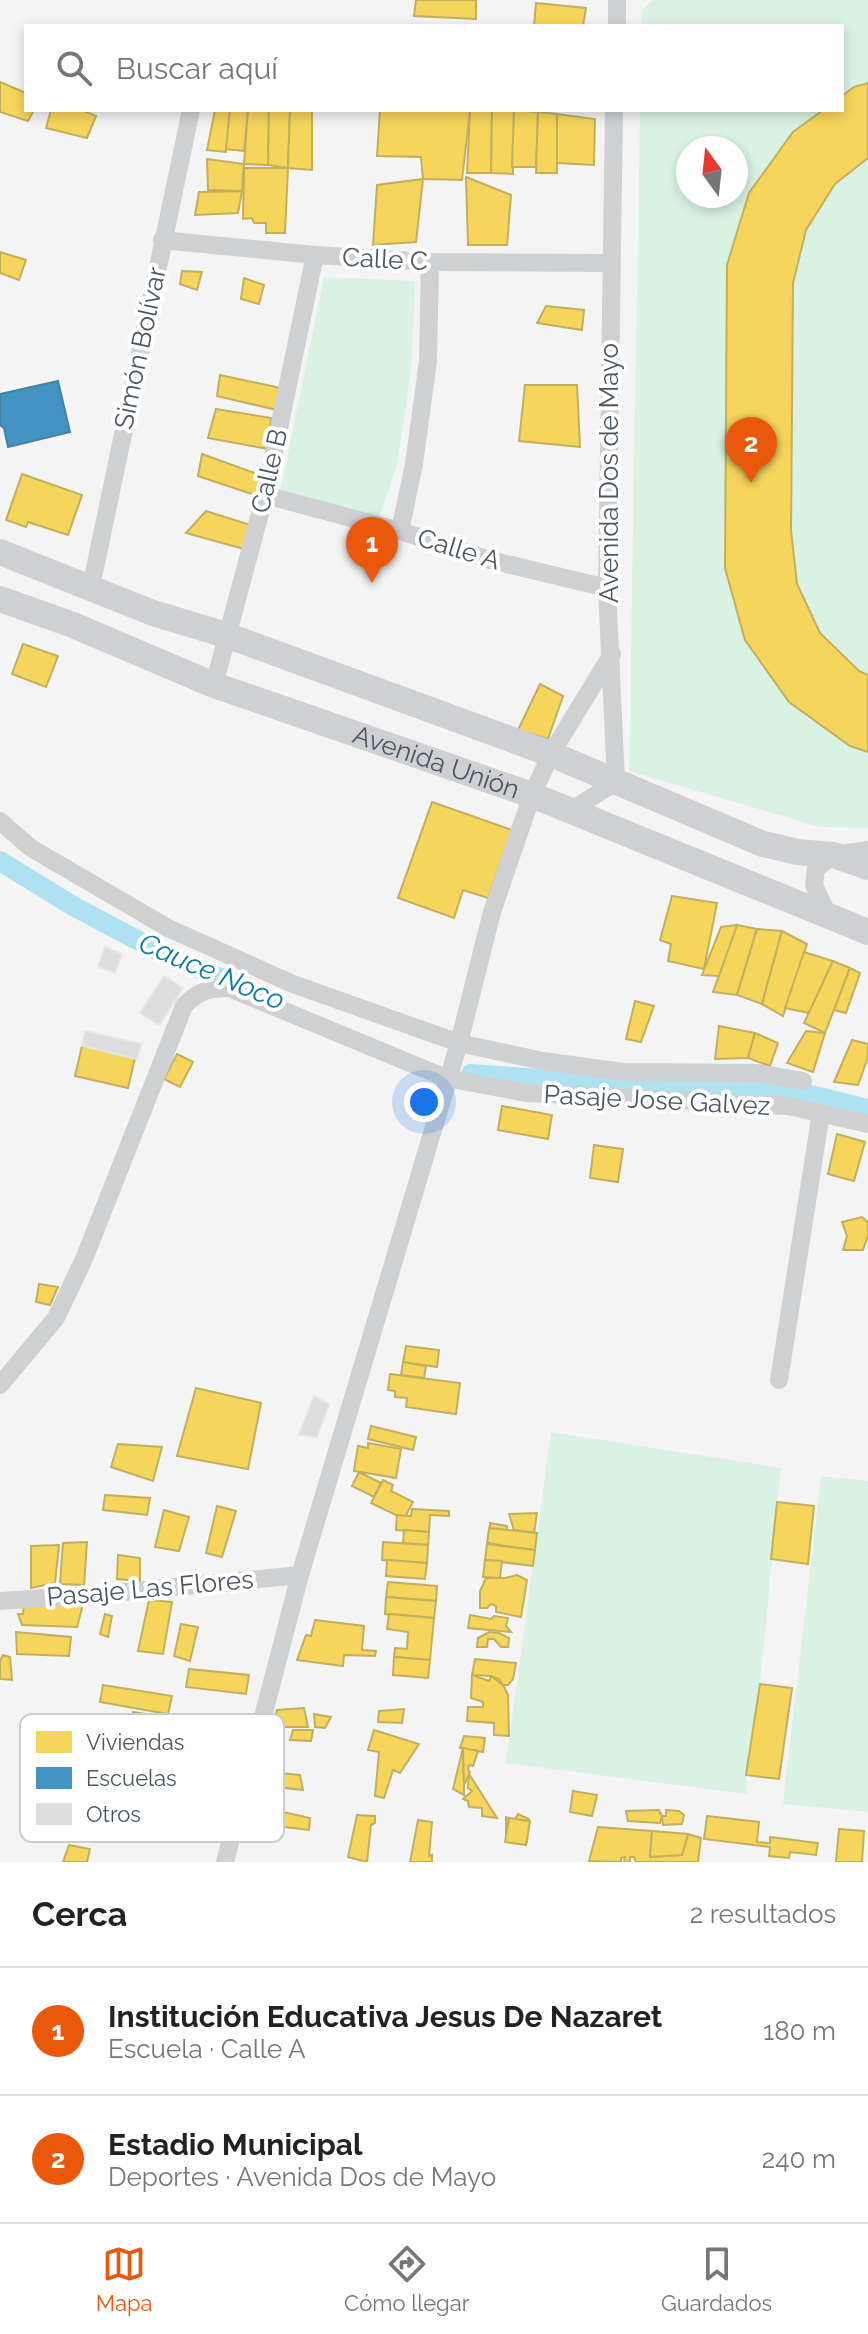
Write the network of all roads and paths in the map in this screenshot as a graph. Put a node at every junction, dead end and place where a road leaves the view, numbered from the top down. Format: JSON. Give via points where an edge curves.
{"nodes":[{"id":1,"x":191,"y":112,"type":"edge"},
{"id":2,"x":614,"y":112,"type":"edge"},
{"id":3,"x":162,"y":240,"type":"junction"},
{"id":4,"x":315,"y":255,"type":"junction"},
{"id":5,"x":430,"y":262,"type":"junction"},
{"id":6,"x":610,"y":263,"type":"junction"},
{"id":7,"x":265,"y":495,"type":"junction"},
{"id":8,"x":400,"y":531,"type":"junction"},
{"id":9,"x":0,"y":552,"type":"edge"},
{"id":10,"x":91,"y":587,"type":"junction"},
{"id":11,"x":607,"y":588,"type":"junction"},
{"id":12,"x":0,"y":599,"type":"edge"},
{"id":13,"x":226,"y":635,"type":"junction"},
{"id":14,"x":612,"y":654,"type":"junction"},
{"id":15,"x":214,"y":685,"type":"junction"},
{"id":16,"x":551,"y":754,"type":"junction"},
{"id":17,"x":616,"y":782,"type":"junction"},
{"id":18,"x":532,"y":795,"type":"junction"},
{"id":19,"x":570,"y":811,"type":"junction"},
{"id":20,"x":0,"y":821,"type":"edge"},
{"id":21,"x":868,"y":850,"type":"edge"},
{"id":22,"x":833,"y":855,"type":"junction"},
{"id":23,"x":868,"y":867,"type":"edge"},
{"id":24,"x":829,"y":917,"type":"junction"},
{"id":25,"x":865,"y":929,"type":"edge"},
{"id":26,"x":459,"y":1043,"type":"junction"},
{"id":27,"x":446,"y":1078,"type":"junction"},
{"id":28,"x":803,"y":1081,"type":"dead end"},
{"id":29,"x":821,"y":1113,"type":"junction"},
{"id":30,"x":868,"y":1124,"type":"edge"},
{"id":31,"x":779,"y":1380,"type":"dead end"},
{"id":32,"x":0,"y":1385,"type":"edge"},
{"id":33,"x":300,"y":1575,"type":"junction"},
{"id":34,"x":0,"y":1601,"type":"edge"},
{"id":35,"x":264,"y":1714,"type":"edge"},
{"id":36,"x":230,"y":1842,"type":"edge"},
{"id":37,"x":225,"y":1862,"type":"edge"}],
"edges":[{"from":1,"to":3,"type":"street","name":"Simón Bolívar"},
{"from":2,"to":6,"type":"street","name":"Avenida Dos de Mayo"},
{"from":3,"to":4,"type":"street","name":"Calle C"},
{"from":3,"to":10,"type":"street","name":"Simón Bolívar"},
{"from":4,"to":5,"type":"street","name":"Calle C"},
{"from":4,"to":7,"type":"street","name":"Calle B"},
{"from":5,"to":6,"type":"street","name":"Calle C"},
{"from":5,"to":8,"type":"street","via":[[428,361]]},
{"from":6,"to":11,"type":"street","name":"Avenida Dos de Mayo"},
{"from":7,"to":8,"type":"street","name":"Calle A"},
{"from":7,"to":13,"type":"street","name":"Calle B"},
{"from":8,"to":11,"type":"street","name":"Calle A","via":[[490,560]]},
{"from":9,"to":10,"type":"main road","name":"Avenida Unión"},
{"from":10,"to":13,"type":"main road","name":"Avenida Unión"},
{"from":11,"to":14,"type":"street","name":"Avenida Dos de Mayo"},
{"from":12,"to":15,"type":"main road","name":"Avenida Unión"},
{"from":13,"to":15,"type":"street","name":"Calle B"},
{"from":13,"to":16,"type":"main road","name":"Avenida Unión"},
{"from":14,"to":16,"type":"street"},
{"from":14,"to":17,"type":"street","name":"Avenida Dos de Mayo"},
{"from":15,"to":18,"type":"main road","name":"Avenida Unión"},
{"from":16,"to":17,"type":"main road","name":"Avenida Unión"},
{"from":16,"to":18,"type":"street"},
{"from":17,"to":19,"type":"street"},
{"from":17,"to":22,"type":"main road","name":"Avenida Unión","via":[[763,844]]},
{"from":18,"to":19,"type":"main road","name":"Avenida Unión"},
{"from":18,"to":26,"type":"street","via":[[492,912]]},
{"from":19,"to":24,"type":"main road","name":"Avenida Unión"},
{"from":20,"to":26,"type":"street","via":[[31,848],[168,928],[293,984]]},
{"from":21,"to":22,"type":"street"},
{"from":22,"to":23,"type":"main road","name":"Avenida Unión"},
{"from":22,"to":24,"type":"street","via":[[816,869],[814,885]]},
{"from":24,"to":25,"type":"main road","name":"Avenida Unión"},
{"from":26,"to":27,"type":"street"},
{"from":26,"to":28,"type":"street","via":[[623,1072],[757,1073]]},
{"from":27,"to":29,"type":"street","name":"Pasaje Jose Galvez","via":[[527,1093],[788,1106]]},
{"from":27,"to":32,"type":"street","name":"Pasaje Jose Galvez","via":[[229,988],[196,993],[184,1006],[56,1318]]},
{"from":27,"to":33,"type":"street"},
{"from":29,"to":30,"type":"street","name":"Pasaje Jose Galvez"},
{"from":29,"to":31,"type":"street"},
{"from":33,"to":34,"type":"street","name":"Pasaje Las Flores"},
{"from":33,"to":35,"type":"street"},
{"from":36,"to":37,"type":"street"}]}
